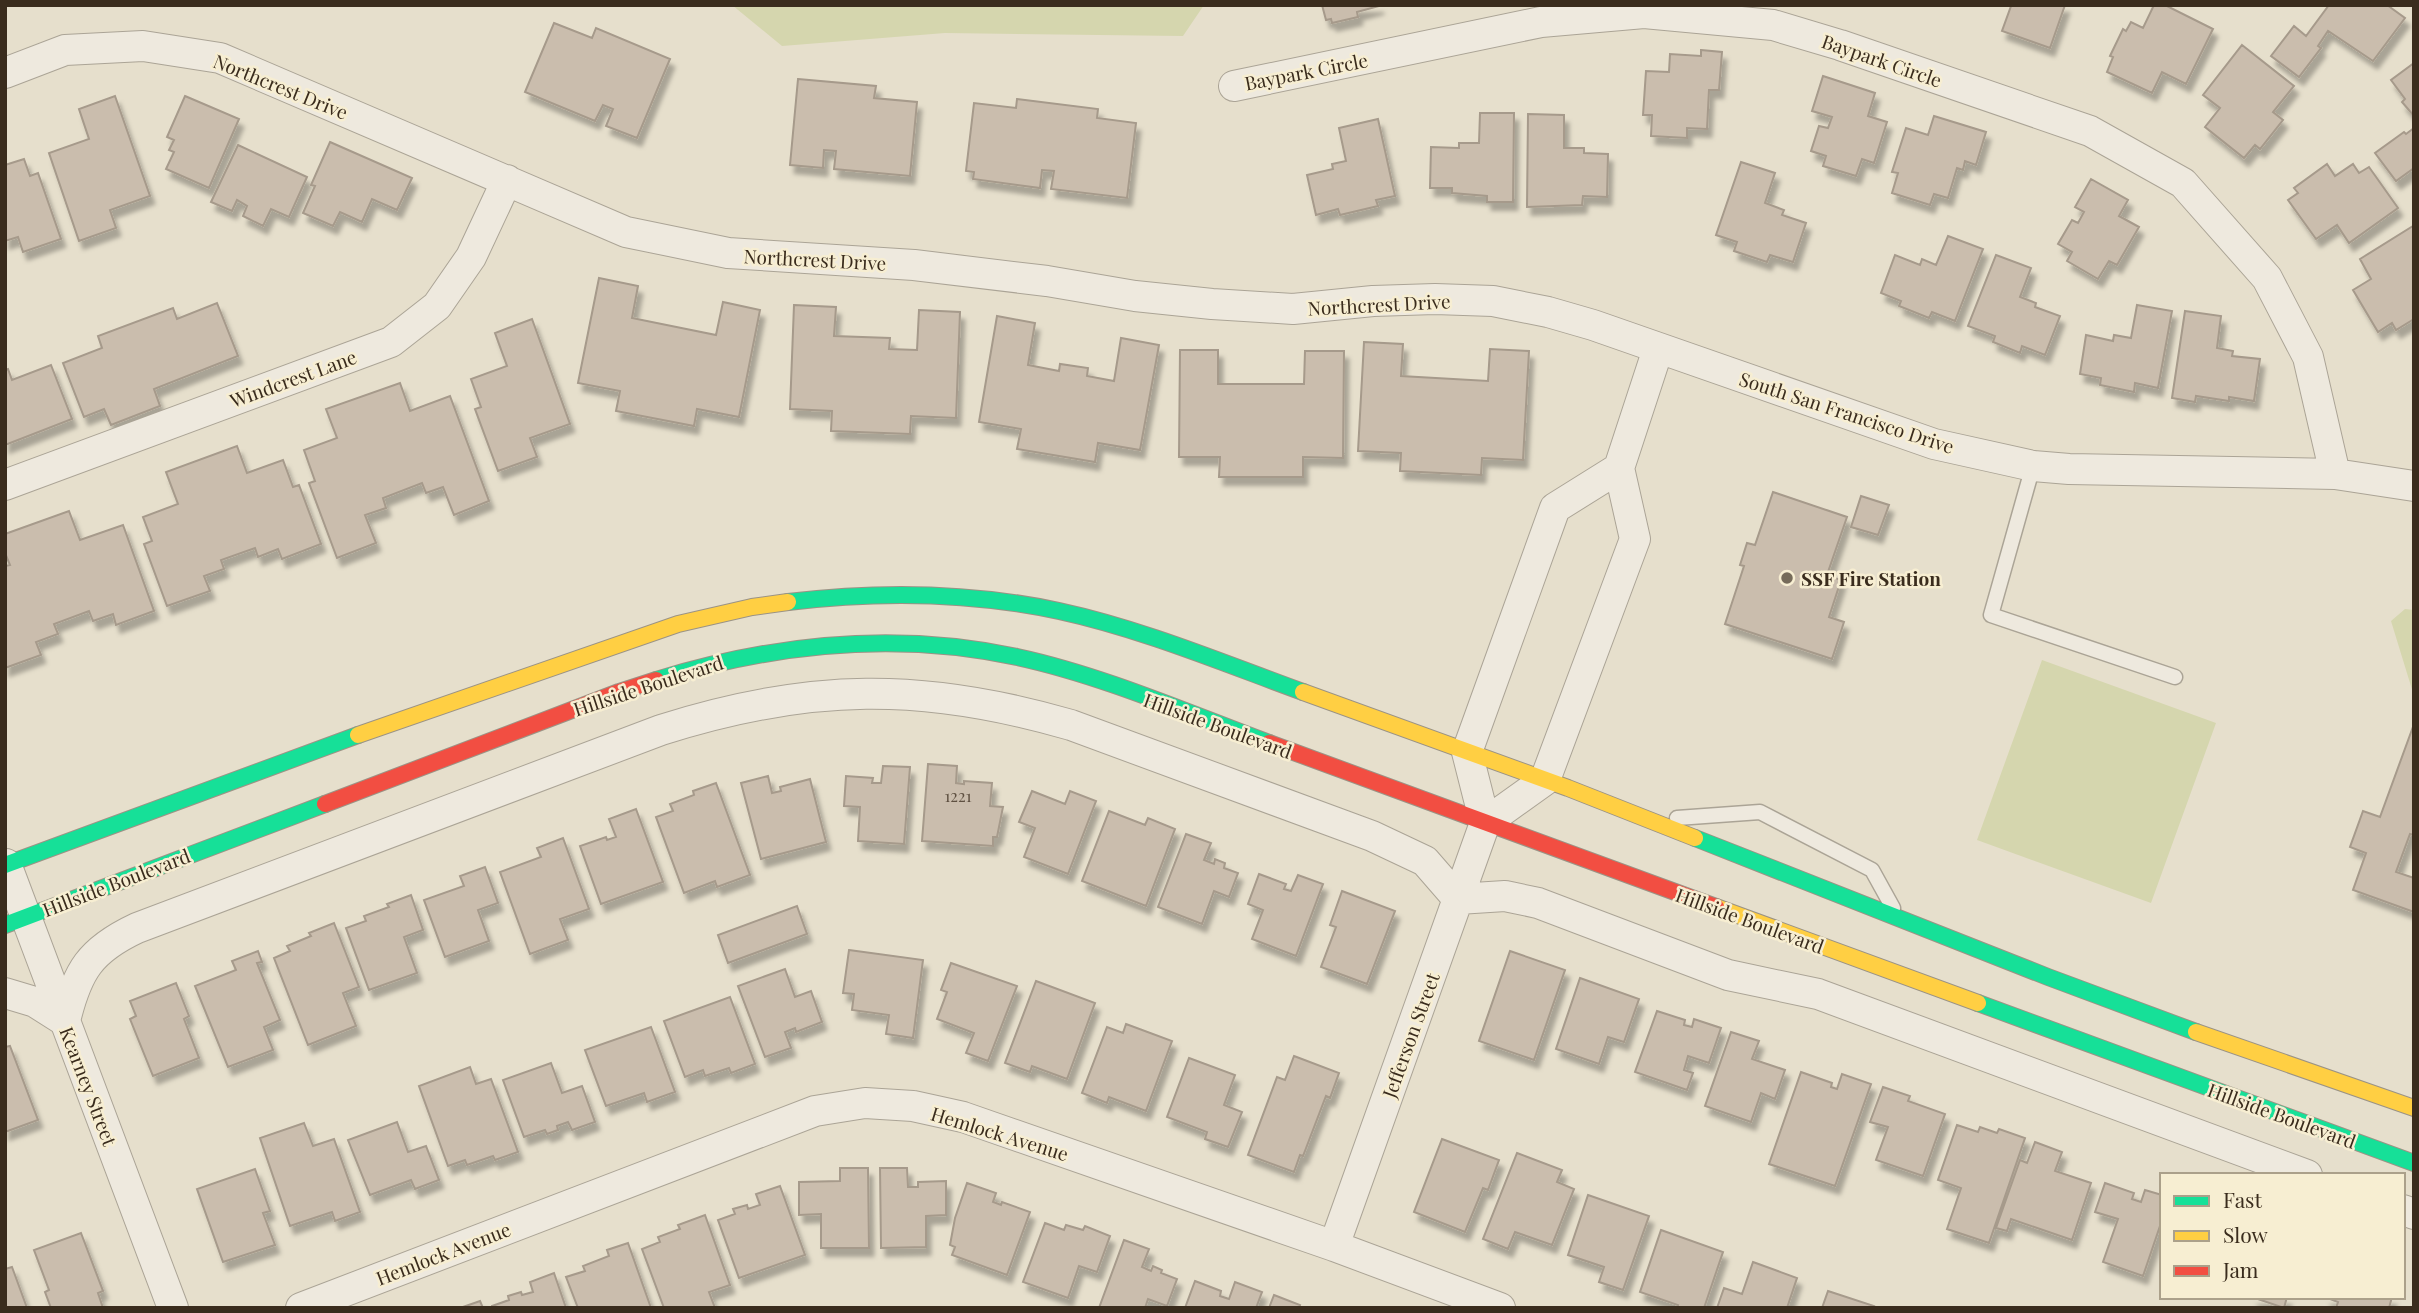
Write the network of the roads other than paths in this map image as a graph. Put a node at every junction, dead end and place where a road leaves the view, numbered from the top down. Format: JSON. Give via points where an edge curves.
{"nodes":[{"id":1,"x":5,"y":73,"type":"edge"},
{"id":2,"x":1234,"y":86,"type":"dead end"},
{"id":3,"x":507,"y":180,"type":"junction"},
{"id":4,"x":1658,"y":349,"type":"junction"},
{"id":5,"x":2033,"y":466,"type":"junction"},
{"id":6,"x":1619,"y":468,"type":"junction"},
{"id":7,"x":2335,"y":474,"type":"junction"},
{"id":8,"x":5,"y":485,"type":"edge"},
{"id":9,"x":2414,"y":486,"type":"edge"},
{"id":10,"x":2175,"y":677,"type":"dead end"},
{"id":11,"x":1467,"y":752,"type":"junction"},
{"id":12,"x":1545,"y":780,"type":"junction"},
{"id":13,"x":1652,"y":820,"type":"junction"},
{"id":14,"x":1485,"y":823,"type":"junction"},
{"id":15,"x":6,"y":865,"type":"edge"},
{"id":16,"x":1458,"y":899,"type":"junction"},
{"id":17,"x":1899,"y":919,"type":"junction"},
{"id":18,"x":16,"y":921,"type":"edge"},
{"id":19,"x":5,"y":993,"type":"edge"},
{"id":20,"x":65,"y":1021,"type":"junction"},
{"id":21,"x":2414,"y":1108,"type":"edge"},
{"id":22,"x":2414,"y":1163,"type":"edge"},
{"id":23,"x":2302,"y":1173,"type":"edge"},
{"id":24,"x":1334,"y":1246,"type":"junction"},
{"id":25,"x":173,"y":1308,"type":"edge"},
{"id":26,"x":301,"y":1308,"type":"edge"},
{"id":27,"x":1500,"y":1308,"type":"edge"}],
"edges":[{"from":1,"to":3,"type":"street","name":"Northcrest Drive","via":[[65,50],[143,46],[220,58]]},
{"from":2,"to":7,"type":"street","name":"Baypark Circle","via":[[1541,22],[1644,13],[1773,24],[2090,131],[2183,183],[2267,278],[2308,357]]},
{"from":3,"to":4,"type":"street","name":"Northcrest Drive","via":[[626,232],[728,253],[914,265],[1212,304],[1293,309],[1373,301],[1493,301],[1548,312]]},
{"from":3,"to":8,"type":"street","name":"Windcrest Lane","via":[[471,257],[437,306],[391,342]]},
{"from":4,"to":5,"type":"street","name":"South San Francisco Drive","via":[[1934,444]]},
{"from":4,"to":6,"type":"street"},
{"from":5,"to":7,"type":"street","name":"South San Francisco Drive"},
{"from":5,"to":10,"type":"lane","via":[[1991,615]]},
{"from":6,"to":11,"type":"street","via":[[1555,508]]},
{"from":6,"to":12,"type":"street","via":[[1634,540]]},
{"from":7,"to":9,"type":"street","name":"South San Francisco Drive"},
{"from":11,"to":12,"type":"main road"},
{"from":11,"to":14,"type":"street"},
{"from":11,"to":15,"type":"main road","via":[[1147,636],[1059,611],[946,595],[830,597],[752,607],[641,635]]},
{"from":12,"to":13,"type":"main road"},
{"from":12,"to":14,"type":"street"},
{"from":13,"to":17,"type":"main road"},
{"from":13,"to":17,"type":"lane","via":[[1760,812],[1872,870]]},
{"from":14,"to":16,"type":"street","name":"Jefferson Street"},
{"from":14,"to":18,"type":"main road","name":"Hillside Boulevard","via":[[1041,661],[913,642],[847,642],[771,650],[655,680]]},
{"from":14,"to":22,"type":"main road","name":"Hillside Boulevard"},
{"from":15,"to":18,"type":"street","name":"Kearney Street"},
{"from":16,"to":20,"type":"street","via":[[1424,861],[1372,836],[1059,722],[981,702],[939,697],[847,693],[800,697],[705,716],[651,734],[138,928],[91,958],[74,989]]},
{"from":16,"to":23,"type":"street","via":[[1505,896],[1538,903],[1728,975],[1818,994]]},
{"from":16,"to":24,"type":"street","name":"Jefferson Street"},
{"from":17,"to":21,"type":"main road","via":[[2233,1046]]},
{"from":18,"to":20,"type":"street","name":"Kearney Street"},
{"from":19,"to":20,"type":"street","via":[[35,1002]]},
{"from":20,"to":25,"type":"street","name":"Kearney Street"},
{"from":24,"to":26,"type":"street","name":"Hemlock Avenue","via":[[963,1118],[913,1106],[864,1103],[815,1111]]},
{"from":24,"to":27,"type":"street","name":"Hemlock Avenue"}]}
